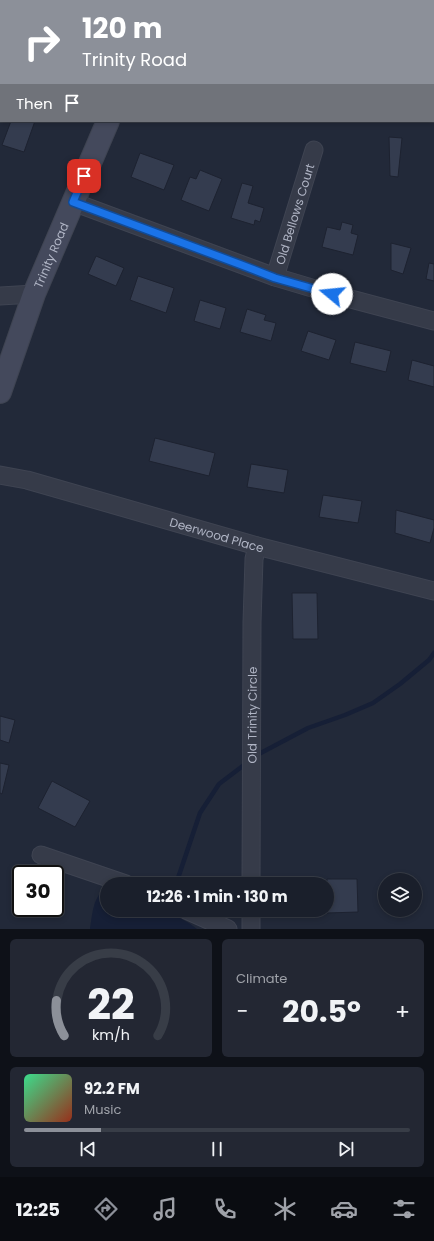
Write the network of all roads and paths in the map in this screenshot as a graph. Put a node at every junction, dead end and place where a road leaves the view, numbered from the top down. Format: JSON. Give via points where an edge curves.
{"nodes":[{"id":1,"x":108,"y":122,"type":"edge"},
{"id":2,"x":314,"y":150,"type":"dead end"},
{"id":3,"x":73,"y":202,"type":"junction"},
{"id":4,"x":275,"y":278,"type":"junction"},
{"id":5,"x":34,"y":294,"type":"junction"},
{"id":6,"x":0,"y":296,"type":"edge"},
{"id":7,"x":434,"y":321,"type":"edge"},
{"id":8,"x":0,"y":392,"type":"edge"},
{"id":9,"x":0,"y":475,"type":"edge"},
{"id":10,"x":257,"y":546,"type":"junction"},
{"id":11,"x":434,"y":591,"type":"edge"},
{"id":12,"x":41,"y":856,"type":"dead end"},
{"id":13,"x":105,"y":877,"type":"edge"},
{"id":14,"x":251,"y":877,"type":"edge"},
{"id":15,"x":201,"y":917,"type":"edge"},
{"id":16,"x":251,"y":917,"type":"edge"},
{"id":17,"x":228,"y":929,"type":"edge"},
{"id":18,"x":251,"y":929,"type":"edge"}],
"edges":[{"from":1,"to":3,"type":"main road","name":"Trinity Road"},
{"from":2,"to":4,"type":"street","name":"Old Bellows Court"},
{"from":3,"to":4,"type":"street"},
{"from":3,"to":5,"type":"main road","name":"Trinity Road"},
{"from":4,"to":7,"type":"street"},
{"from":5,"to":6,"type":"street"},
{"from":5,"to":8,"type":"main road","name":"Trinity Road"},
{"from":9,"to":10,"type":"street","name":"Deerwood Place","via":[[27,480]]},
{"from":10,"to":11,"type":"street","name":"Deerwood Place"},
{"from":10,"to":14,"type":"street","name":"Old Trinity Circle","via":[[254,559],[252,622]]},
{"from":12,"to":13,"type":"street"},
{"from":15,"to":17,"type":"street"},
{"from":16,"to":18,"type":"street"}]}
